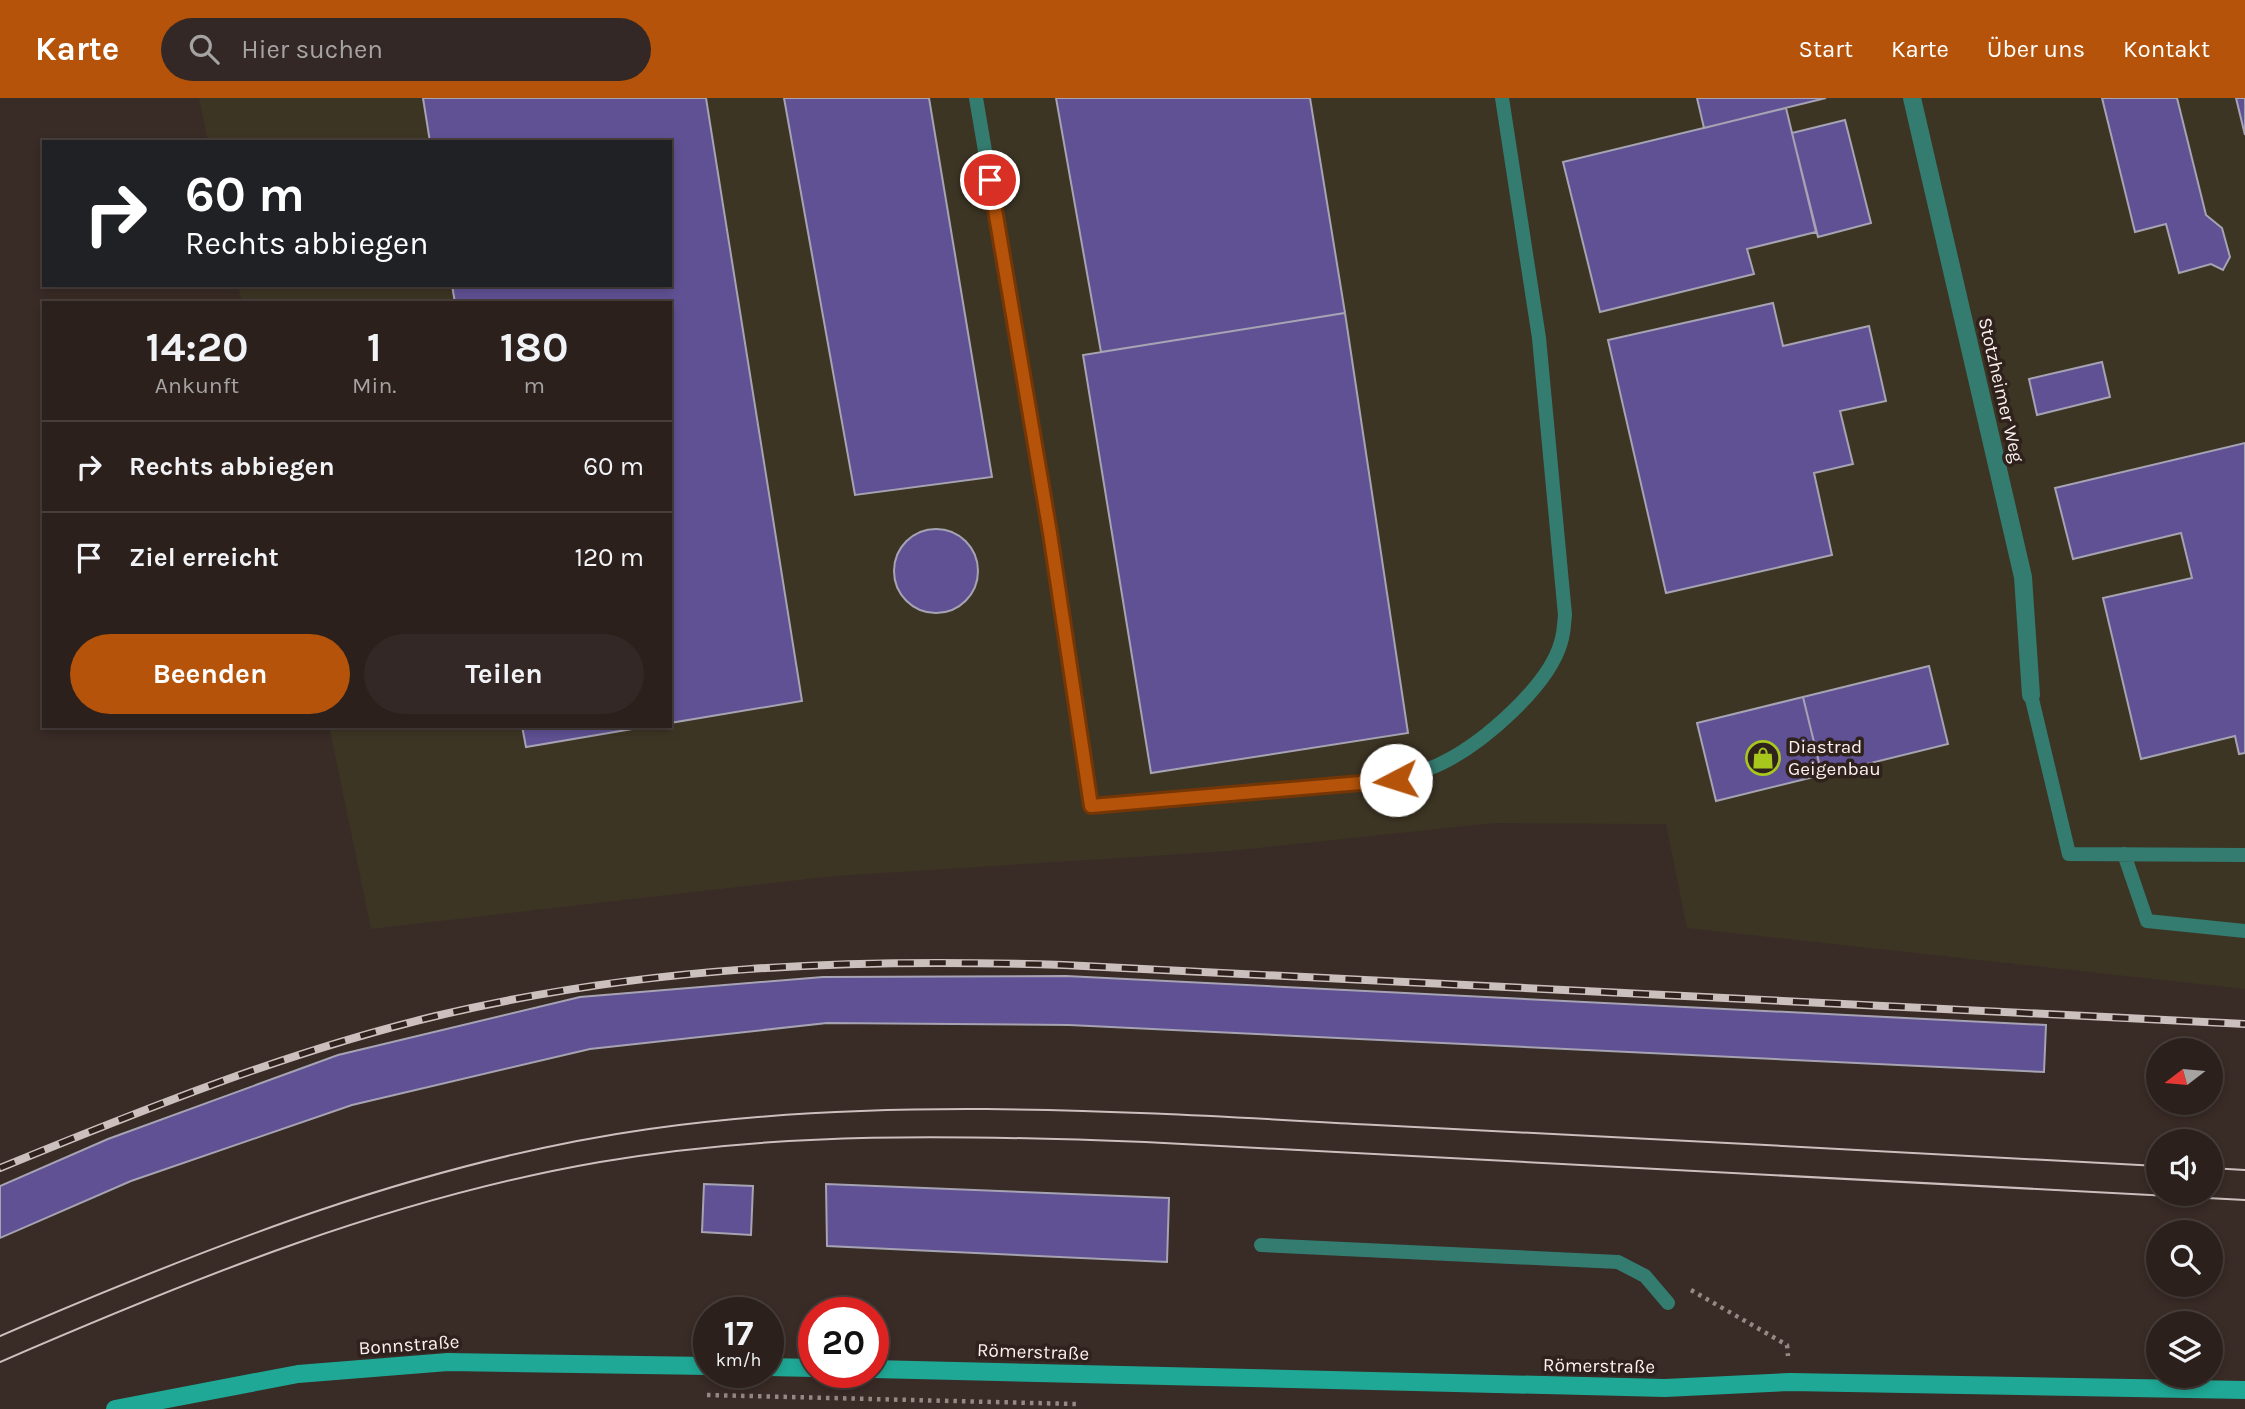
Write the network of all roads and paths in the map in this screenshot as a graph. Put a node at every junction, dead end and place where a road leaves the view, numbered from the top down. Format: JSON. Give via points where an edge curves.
{"nodes":[{"id":1,"x":976,"y":98,"type":"edge"},
{"id":2,"x":1502,"y":98,"type":"edge"},
{"id":3,"x":1912,"y":98,"type":"edge"},
{"id":4,"x":2031,"y":695,"type":"joint"},
{"id":5,"x":2124,"y":854,"type":"junction"},
{"id":6,"x":2245,"y":855,"type":"edge"},
{"id":7,"x":2245,"y":930,"type":"edge"},
{"id":8,"x":1261,"y":1245,"type":"dead end"},
{"id":9,"x":1681,"y":1284,"type":"dead end"},
{"id":10,"x":1668,"y":1303,"type":"dead end"},
{"id":11,"x":693,"y":1366,"type":"edge"},
{"id":12,"x":889,"y":1369,"type":"edge"},
{"id":13,"x":1790,"y":1382,"type":"junction"},
{"id":14,"x":2245,"y":1390,"type":"edge"},
{"id":15,"x":700,"y":1395,"type":"dead end"},
{"id":16,"x":115,"y":1409,"type":"edge"},
{"id":17,"x":951,"y":1409,"type":"edge"}],
"edges":[{"from":1,"to":2,"type":"lane","via":[[1091,806],[1396,780],[1442,763],[1474,743],[1531,692],[1547,670],[1561,643],[1565,615],[1539,338]]},
{"from":3,"to":4,"type":"street","name":"Stotzheimer Weg","via":[[2023,577]]},
{"from":4,"to":5,"type":"lane","via":[[2069,854]]},
{"from":5,"to":6,"type":"lane"},
{"from":5,"to":7,"type":"lane","via":[[2147,921]]},
{"from":8,"to":10,"type":"lane","via":[[1618,1262],[1645,1276]]},
{"from":9,"to":13,"type":"path","via":[[1787,1345]]},
{"from":11,"to":16,"type":"main road","name":"Bonnstraße","via":[[448,1362],[298,1374]]},
{"from":12,"to":13,"type":"main road","name":"Römerstraße","via":[[1652,1388]]},
{"from":13,"to":14,"type":"main road","name":"Römerstraße"},
{"from":15,"to":17,"type":"path","via":[[951,1403]]}]}
